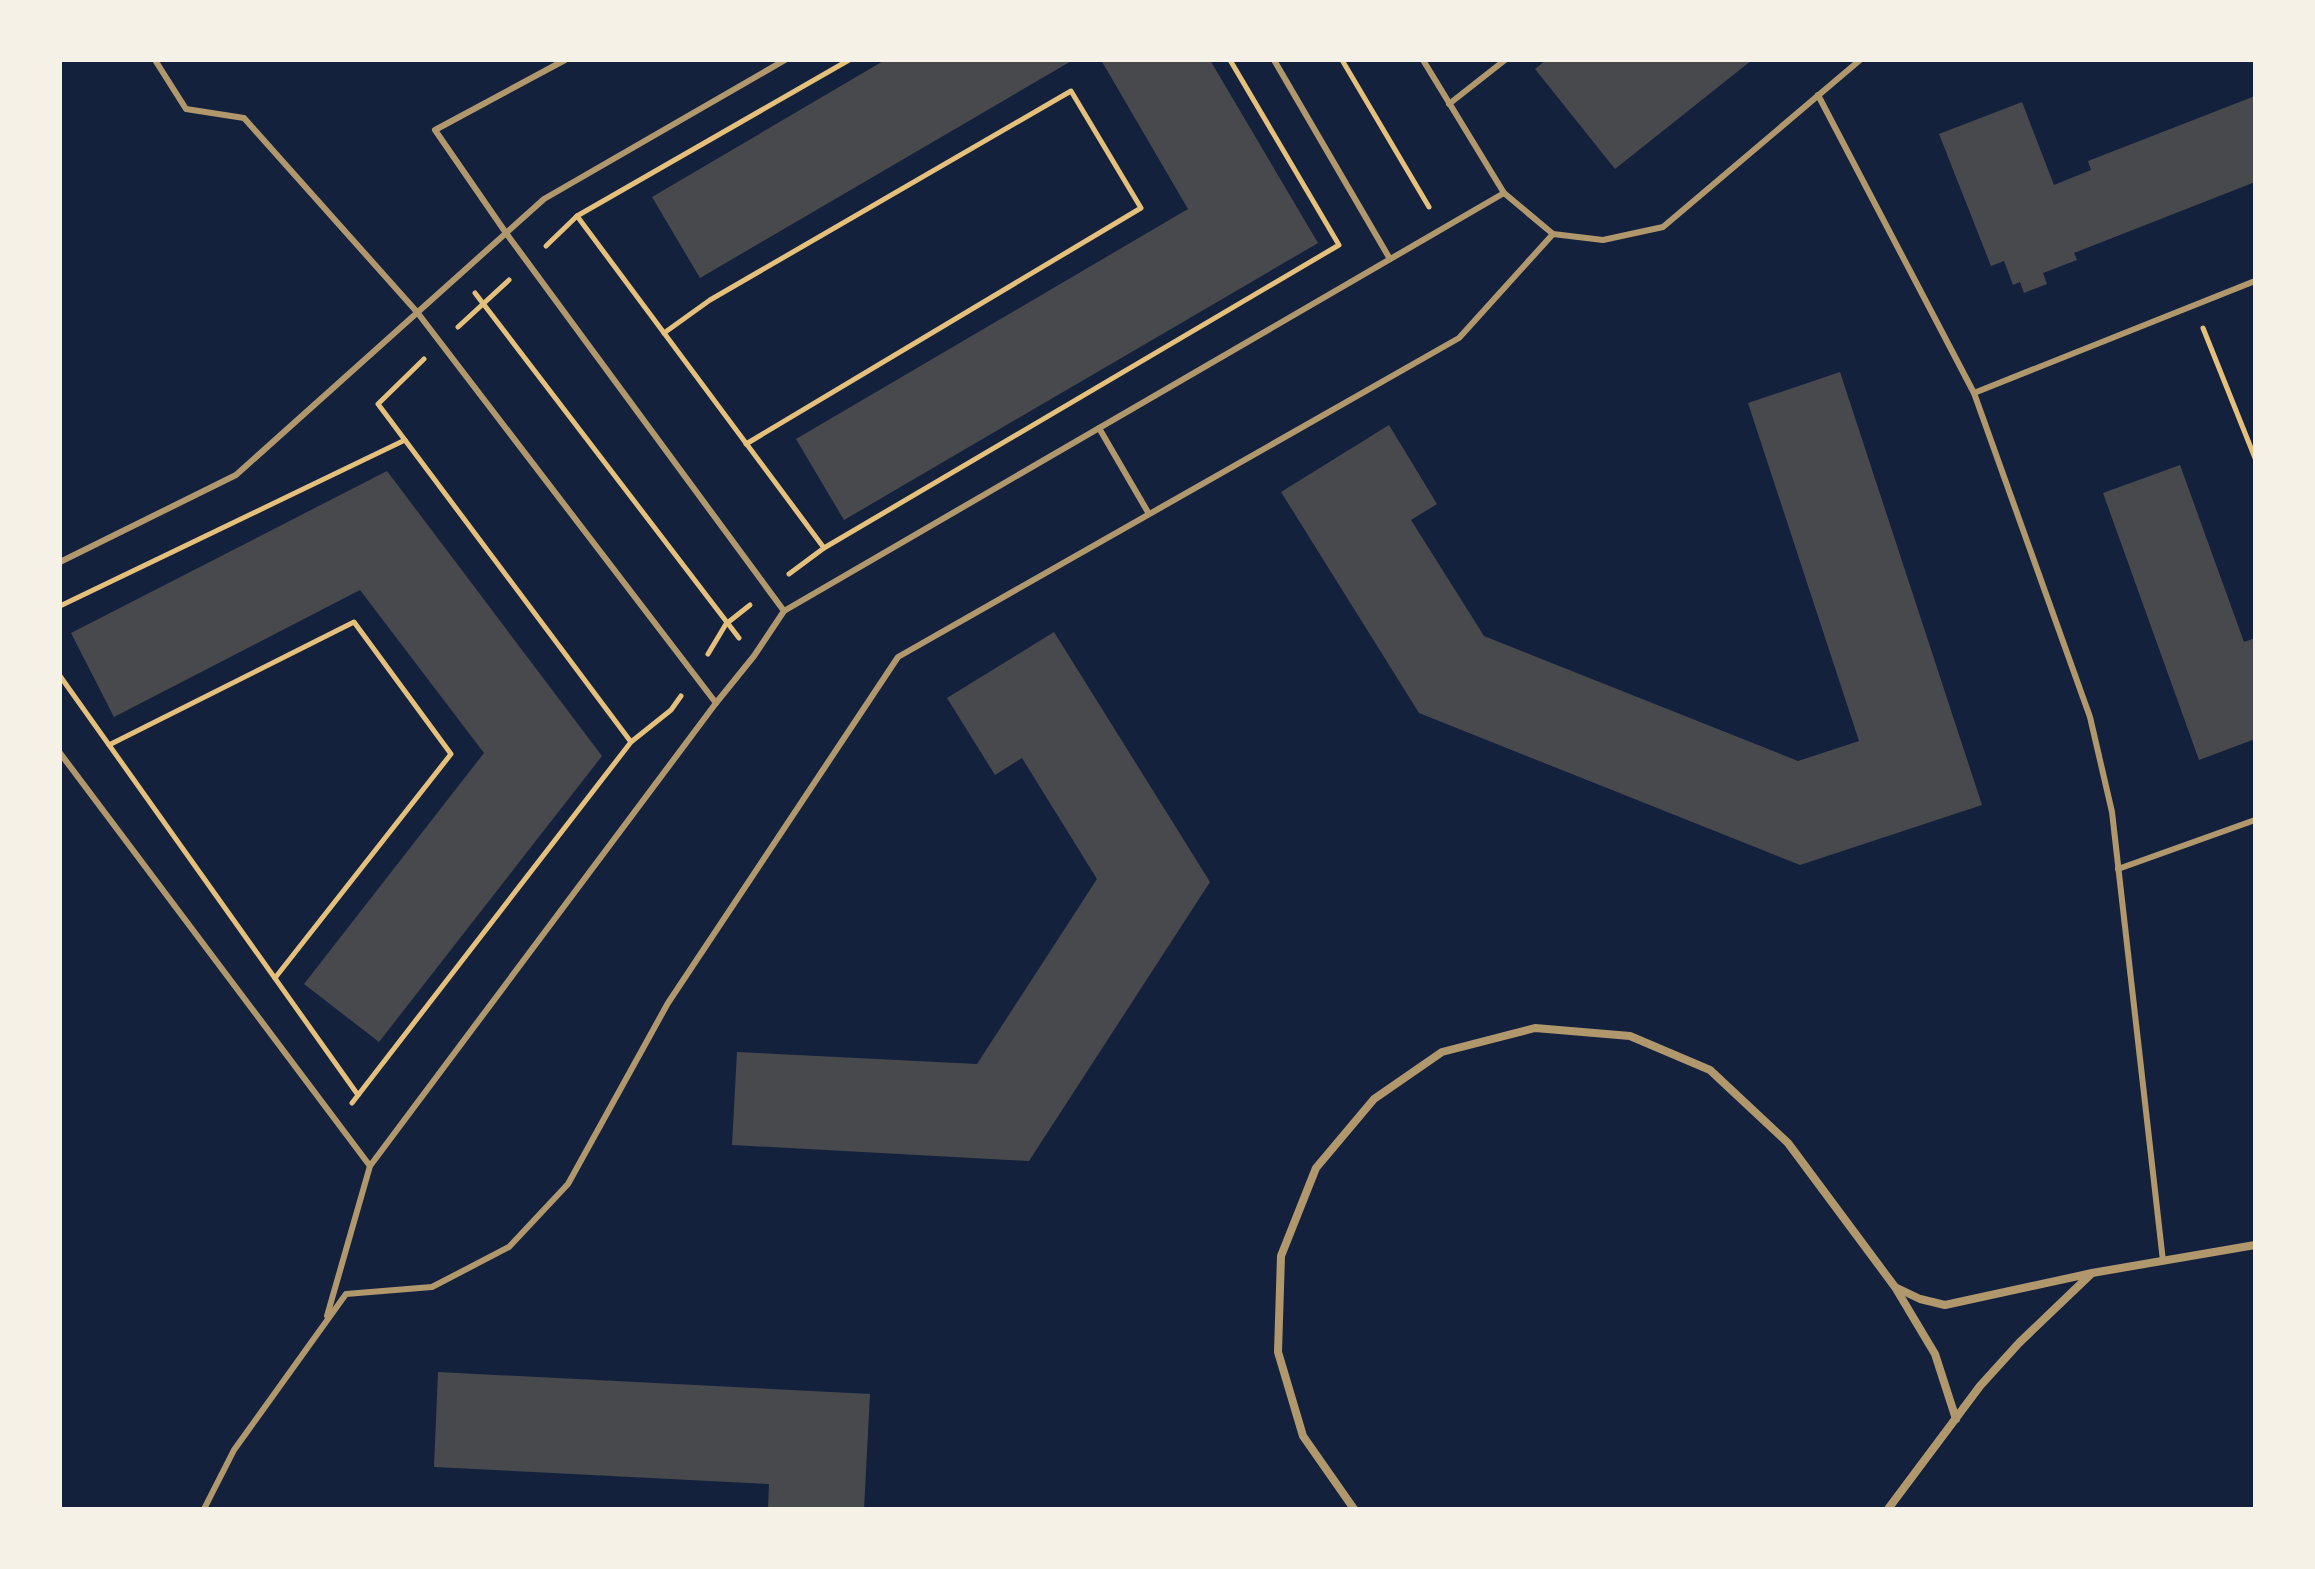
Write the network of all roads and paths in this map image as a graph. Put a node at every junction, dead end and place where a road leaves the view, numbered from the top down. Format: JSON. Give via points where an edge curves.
{"nodes":[{"id":1,"x":155,"y":60,"type":"edge"},
{"id":2,"x":565,"y":60,"type":"edge"},
{"id":3,"x":785,"y":60,"type":"edge"},
{"id":4,"x":849,"y":60,"type":"edge"},
{"id":5,"x":1230,"y":60,"type":"edge"},
{"id":6,"x":1274,"y":60,"type":"edge"},
{"id":7,"x":1342,"y":60,"type":"edge"},
{"id":8,"x":1423,"y":60,"type":"edge"},
{"id":9,"x":1505,"y":60,"type":"edge"},
{"id":10,"x":1860,"y":60,"type":"edge"},
{"id":11,"x":1818,"y":95,"type":"junction"},
{"id":12,"x":1449,"y":104,"type":"junction"},
{"id":13,"x":1504,"y":193,"type":"junction"},
{"id":14,"x":577,"y":216,"type":"junction"},
{"id":15,"x":1442,"y":228,"type":"junction"},
{"id":16,"x":506,"y":233,"type":"junction"},
{"id":17,"x":1553,"y":234,"type":"junction"},
{"id":18,"x":1390,"y":259,"type":"junction"},
{"id":19,"x":528,"y":263,"type":"junction"},
{"id":20,"x":460,"y":273,"type":"junction"},
{"id":21,"x":2255,"y":281,"type":"edge"},
{"id":22,"x":483,"y":304,"type":"junction"},
{"id":23,"x":2194,"y":305,"type":"junction"},
{"id":24,"x":417,"y":312,"type":"junction"},
{"id":25,"x":664,"y":333,"type":"junction"},
{"id":26,"x":441,"y":343,"type":"junction"},
{"id":27,"x":1974,"y":393,"type":"junction"},
{"id":28,"x":1099,"y":428,"type":"junction"},
{"id":29,"x":405,"y":440,"type":"junction"},
{"id":30,"x":746,"y":444,"type":"junction"},
{"id":31,"x":2255,"y":458,"type":"edge"},
{"id":32,"x":1149,"y":514,"type":"junction"},
{"id":33,"x":824,"y":548,"type":"junction"},
{"id":34,"x":60,"y":562,"type":"edge"},
{"id":35,"x":768,"y":590,"type":"junction"},
{"id":36,"x":60,"y":606,"type":"edge"},
{"id":37,"x":784,"y":611,"type":"junction"},
{"id":38,"x":726,"y":624,"type":"junction"},
{"id":39,"x":754,"y":656,"type":"junction"},
{"id":40,"x":60,"y":676,"type":"edge"},
{"id":41,"x":695,"y":676,"type":"junction"},
{"id":42,"x":716,"y":703,"type":"junction"},
{"id":43,"x":631,"y":742,"type":"junction"},
{"id":44,"x":109,"y":745,"type":"junction"},
{"id":45,"x":60,"y":753,"type":"edge"},
{"id":46,"x":2255,"y":820,"type":"edge"},
{"id":47,"x":2118,"y":869,"type":"junction"},
{"id":48,"x":275,"y":978,"type":"junction"},
{"id":49,"x":358,"y":1095,"type":"junction"},
{"id":50,"x":337,"y":1122,"type":"junction"},
{"id":51,"x":370,"y":1166,"type":"junction"},
{"id":52,"x":2255,"y":1245,"type":"edge"},
{"id":53,"x":2163,"y":1261,"type":"junction"},
{"id":54,"x":2092,"y":1273,"type":"junction"},
{"id":55,"x":1895,"y":1287,"type":"junction"},
{"id":56,"x":325,"y":1322,"type":"junction"},
{"id":57,"x":1956,"y":1419,"type":"junction"},
{"id":58,"x":204,"y":1509,"type":"edge"},
{"id":59,"x":1354,"y":1509,"type":"edge"},
{"id":60,"x":1888,"y":1509,"type":"edge"}],
"edges":[{"from":1,"to":24,"type":"lane","via":[[186,109],[244,118]]},
{"from":2,"to":16,"type":"lane","via":[[435,130]]},
{"from":3,"to":16,"type":"lane","via":[[544,199]]},
{"from":4,"to":14,"type":"path"},
{"from":5,"to":33,"type":"path","via":[[1339,245]]},
{"from":6,"to":18,"type":"lane"},
{"from":7,"to":15,"type":"path"},
{"from":8,"to":12,"type":"lane"},
{"from":9,"to":12,"type":"lane"},
{"from":10,"to":11,"type":"lane"},
{"from":11,"to":17,"type":"lane","via":[[1663,227],[1603,240]]},
{"from":11,"to":27,"type":"lane"},
{"from":12,"to":13,"type":"lane"},
{"from":13,"to":15,"type":"lane"},
{"from":13,"to":17,"type":"lane"},
{"from":14,"to":19,"type":"path"},
{"from":14,"to":25,"type":"path"},
{"from":15,"to":18,"type":"lane"},
{"from":16,"to":19,"type":"lane"},
{"from":16,"to":20,"type":"lane"},
{"from":17,"to":32,"type":"lane","via":[[1459,338]]},
{"from":18,"to":28,"type":"lane"},
{"from":19,"to":22,"type":"path"},
{"from":19,"to":35,"type":"lane"},
{"from":20,"to":22,"type":"path"},
{"from":20,"to":24,"type":"lane"},
{"from":21,"to":23,"type":"lane"},
{"from":22,"to":26,"type":"path"},
{"from":22,"to":38,"type":"path"},
{"from":23,"to":27,"type":"lane"},
{"from":23,"to":31,"type":"path"},
{"from":24,"to":26,"type":"lane"},
{"from":24,"to":34,"type":"lane","via":[[236,475]]},
{"from":25,"to":30,"type":"path"},
{"from":25,"to":30,"type":"path","via":[[710,300],[1071,91],[1141,208]]},
{"from":26,"to":29,"type":"path","via":[[378,404]]},
{"from":26,"to":41,"type":"lane"},
{"from":27,"to":47,"type":"lane","via":[[2090,717],[2112,812]]},
{"from":28,"to":32,"type":"lane"},
{"from":28,"to":37,"type":"lane"},
{"from":29,"to":36,"type":"path"},
{"from":29,"to":43,"type":"path"},
{"from":30,"to":33,"type":"path"},
{"from":32,"to":56,"type":"lane","via":[[898,657],[668,1003],[568,1184],[509,1247],[432,1287],[346,1294]]},
{"from":33,"to":35,"type":"path"},
{"from":35,"to":37,"type":"lane"},
{"from":35,"to":38,"type":"path"},
{"from":37,"to":39,"type":"lane"},
{"from":38,"to":39,"type":"path"},
{"from":38,"to":41,"type":"path"},
{"from":39,"to":42,"type":"lane"},
{"from":40,"to":44,"type":"path"},
{"from":41,"to":42,"type":"lane"},
{"from":41,"to":43,"type":"path","via":[[671,710]]},
{"from":42,"to":51,"type":"lane"},
{"from":43,"to":49,"type":"path"},
{"from":44,"to":48,"type":"path"},
{"from":44,"to":48,"type":"path","via":[[354,622],[451,754]]},
{"from":45,"to":50,"type":"lane"},
{"from":46,"to":47,"type":"lane"},
{"from":47,"to":53,"type":"lane"},
{"from":48,"to":49,"type":"path"},
{"from":49,"to":50,"type":"path"},
{"from":50,"to":51,"type":"lane"},
{"from":51,"to":56,"type":"lane"},
{"from":52,"to":53,"type":"street"},
{"from":53,"to":54,"type":"street"},
{"from":54,"to":55,"type":"street","via":[[1945,1305]]},
{"from":54,"to":57,"type":"street","via":[[2019,1343]]},
{"from":55,"to":57,"type":"street","via":[[1935,1354]]},
{"from":55,"to":59,"type":"street","via":[[1788,1143],[1710,1070],[1630,1036],[1535,1028],[1442,1052],[1374,1099],[1316,1168],[1281,1256],[1278,1352],[1303,1436]]},
{"from":56,"to":58,"type":"lane","via":[[234,1450]]},
{"from":57,"to":60,"type":"street"}]}
